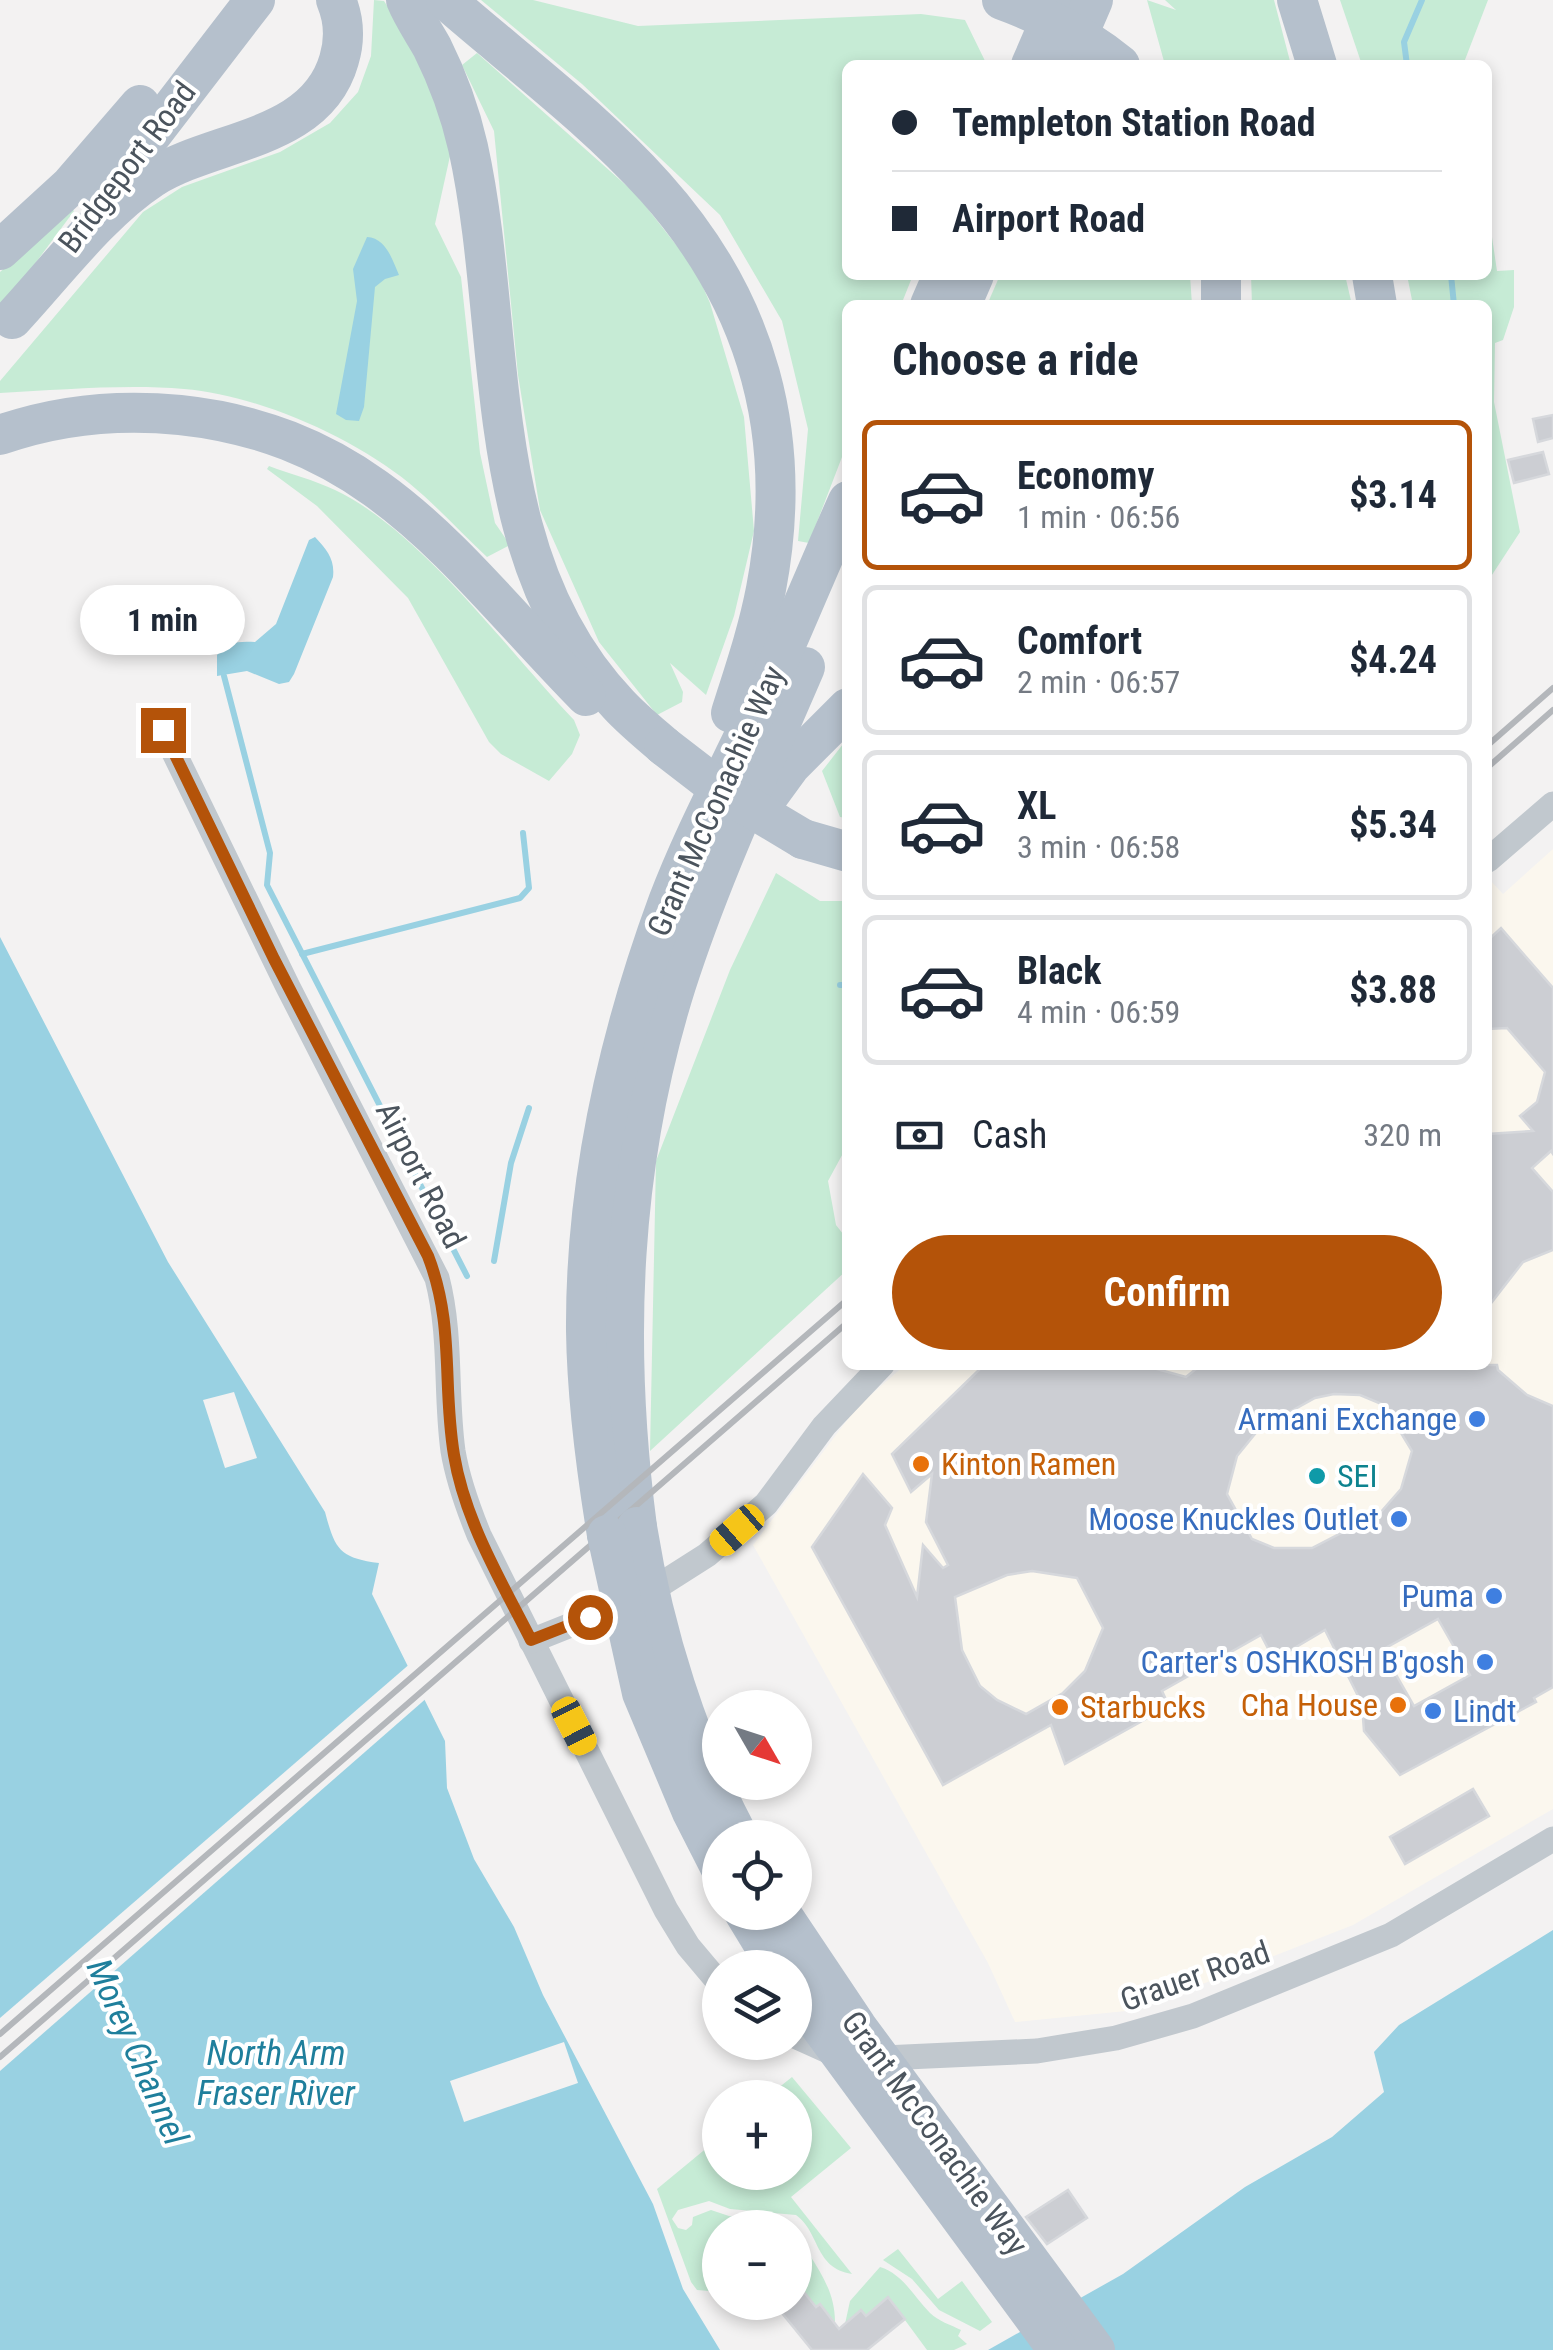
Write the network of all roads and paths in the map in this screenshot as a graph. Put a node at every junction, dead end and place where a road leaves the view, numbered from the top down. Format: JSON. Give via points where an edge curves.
{"nodes":[{"id":1,"x":223,"y":0,"type":"edge"},
{"id":2,"x":255,"y":0,"type":"edge"},
{"id":3,"x":336,"y":0,"type":"edge"},
{"id":4,"x":406,"y":0,"type":"edge"},
{"id":5,"x":446,"y":0,"type":"edge"},
{"id":6,"x":1002,"y":0,"type":"edge"},
{"id":7,"x":1058,"y":0,"type":"edge"},
{"id":8,"x":1093,"y":0,"type":"edge"},
{"id":9,"x":1297,"y":0,"type":"edge"},
{"id":10,"x":1033,"y":60,"type":"edge"},
{"id":11,"x":1067,"y":60,"type":"edge"},
{"id":12,"x":1114,"y":60,"type":"edge"},
{"id":13,"x":1315,"y":60,"type":"edge"},
{"id":14,"x":0,"y":250,"type":"edge"},
{"id":15,"x":6,"y":327,"type":"edge"},
{"id":16,"x":0,"y":435,"type":"edge"},
{"id":17,"x":842,"y":514,"type":"edge"},
{"id":18,"x":842,"y":583,"type":"edge"},
{"id":19,"x":842,"y":714,"type":"edge"},
{"id":20,"x":163,"y":730,"type":"dead end"},
{"id":21,"x":660,"y":755,"type":"junction"},
{"id":22,"x":1553,"y":804,"type":"edge"},
{"id":23,"x":842,"y":850,"type":"edge"},
{"id":24,"x":687,"y":855,"type":"junction"},
{"id":25,"x":1492,"y":857,"type":"edge"},
{"id":26,"x":710,"y":891,"type":"junction"},
{"id":27,"x":877,"y":1370,"type":"edge"},
{"id":28,"x":622,"y":1531,"type":"junction"},
{"id":29,"x":531,"y":1640,"type":"junction"},
{"id":30,"x":730,"y":1820,"type":"edge"},
{"id":31,"x":702,"y":1832,"type":"edge"},
{"id":32,"x":1553,"y":1839,"type":"edge"},
{"id":33,"x":792,"y":1930,"type":"edge"},
{"id":34,"x":702,"y":1963,"type":"edge"},
{"id":35,"x":812,"y":2015,"type":"edge"},
{"id":36,"x":812,"y":2044,"type":"edge"},
{"id":37,"x":1058,"y":2350,"type":"edge"},
{"id":38,"x":1094,"y":2350,"type":"edge"}],
"edges":[{"from":1,"to":14,"type":"main road","via":[[98,155]]},
{"from":2,"to":15,"type":"main road","name":"Bridgeport Road"},
{"from":3,"to":15,"type":"main road","via":[[342,52],[312,106],[150,179]]},
{"from":4,"to":21,"type":"main road","via":[[448,81],[468,149],[506,447],[531,556],[577,650]]},
{"from":5,"to":24,"type":"main road","via":[[653,184],[721,276],[756,354],[775,464],[772,555],[754,638]]},
{"from":6,"to":12,"type":"main road","bridge":true,"via":[[1086,38]]},
{"from":7,"to":10,"type":"main road"},
{"from":8,"to":11,"type":"main road"},
{"from":9,"to":13,"type":"main road"},
{"from":16,"to":21,"type":"main road","via":[[95,414],[168,414],[240,425],[339,463],[394,501],[578,688]]},
{"from":17,"to":24,"type":"main road","name":"Grant McConachie Way"},
{"from":18,"to":26,"type":"main road","name":"Grant McConachie Way"},
{"from":19,"to":26,"type":"main road","via":[[791,765]]},
{"from":20,"to":29,"type":"street","name":"Airport Road","via":[[428,1256],[446,1323],[460,1482]]},
{"from":21,"to":23,"type":"main road","bridge":true,"via":[[686,787],[725,811]]},
{"from":22,"to":25,"type":"street"},
{"from":24,"to":28,"type":"main road","name":"Grant McConachie Way","via":[[628,1026],[595,1198],[586,1332],[591,1417]]},
{"from":26,"to":28,"type":"main road","name":"Grant McConachie Way","via":[[662,1032],[629,1201]]},
{"from":27,"to":29,"type":"street","via":[[824,1426],[766,1504],[707,1555],[641,1597]]},
{"from":28,"to":30,"type":"main road","name":"Grant McConachie Way","bridge":true},
{"from":28,"to":31,"type":"main road","name":"Grant McConachie Way","bridge":true,"via":[[642,1693]]},
{"from":29,"to":34,"type":"street","name":"Airport Road","via":[[666,1910]]},
{"from":32,"to":36,"type":"street","name":"Grauer Road","via":[[1392,1936],[1194,2016],[1116,2038],[1036,2051],[862,2059]]},
{"from":33,"to":38,"type":"main road","name":"Grant McConachie Way","bridge":true},
{"from":35,"to":37,"type":"main road","name":"Grant McConachie Way","bridge":true}]}
